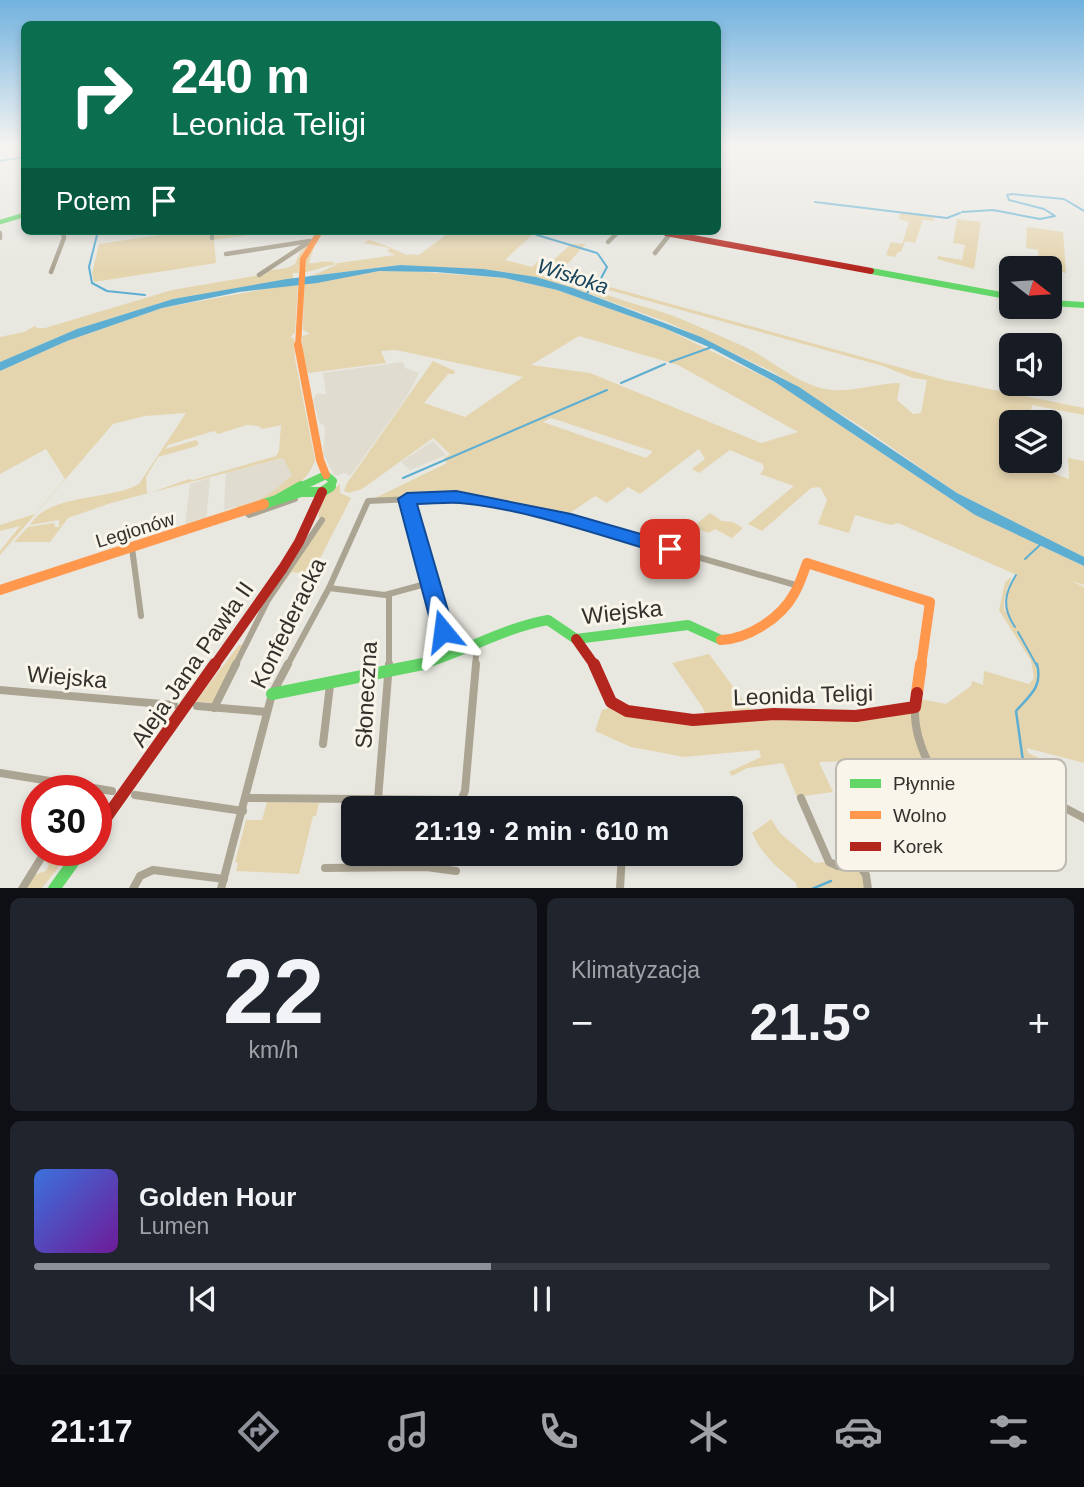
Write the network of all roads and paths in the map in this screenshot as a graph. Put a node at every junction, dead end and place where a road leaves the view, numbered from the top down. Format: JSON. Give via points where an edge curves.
{"nodes":[{"id":1,"x":21,"y":216,"type":"edge"},
{"id":2,"x":0,"y":222,"type":"edge"},
{"id":3,"x":62,"y":235,"type":"edge"},
{"id":4,"x":316,"y":235,"type":"edge"},
{"id":5,"x":615,"y":235,"type":"edge"},
{"id":6,"x":666,"y":235,"type":"edge"},
{"id":7,"x":684,"y":235,"type":"edge"},
{"id":8,"x":312,"y":240,"type":"junction"},
{"id":9,"x":608,"y":242,"type":"dead end"},
{"id":10,"x":655,"y":253,"type":"dead end"},
{"id":11,"x":226,"y":254,"type":"dead end"},
{"id":12,"x":51,"y":272,"type":"dead end"},
{"id":13,"x":259,"y":275,"type":"dead end"},
{"id":14,"x":999,"y":295,"type":"edge"},
{"id":15,"x":1062,"y":304,"type":"edge"},
{"id":16,"x":1084,"y":305,"type":"edge"},
{"id":17,"x":320,"y":460,"type":"junction"},
{"id":18,"x":326,"y":475,"type":"junction"},
{"id":19,"x":315,"y":476,"type":"junction"},
{"id":20,"x":308,"y":490,"type":"junction"},
{"id":21,"x":322,"y":492,"type":"junction"},
{"id":22,"x":295,"y":499,"type":"dead end"},
{"id":23,"x":407,"y":499,"type":"junction"},
{"id":24,"x":245,"y":511,"type":"junction"},
{"id":25,"x":312,"y":514,"type":"junction"},
{"id":26,"x":322,"y":520,"type":"dead end"},
{"id":27,"x":132,"y":548,"type":"junction"},
{"id":28,"x":429,"y":583,"type":"junction"},
{"id":29,"x":799,"y":586,"type":"junction"},
{"id":30,"x":329,"y":588,"type":"junction"},
{"id":31,"x":0,"y":590,"type":"edge"},
{"id":32,"x":388,"y":594,"type":"junction"},
{"id":33,"x":141,"y":616,"type":"dead end"},
{"id":34,"x":576,"y":639,"type":"junction"},
{"id":35,"x":477,"y":646,"type":"junction"},
{"id":36,"x":450,"y":655,"type":"junction"},
{"id":37,"x":389,"y":672,"type":"junction"},
{"id":38,"x":330,"y":685,"type":"junction"},
{"id":39,"x":0,"y":691,"type":"edge"},
{"id":40,"x":272,"y":694,"type":"junction"},
{"id":41,"x":174,"y":705,"type":"dead end"},
{"id":42,"x":197,"y":706,"type":"dead end"},
{"id":43,"x":915,"y":707,"type":"junction"},
{"id":44,"x":214,"y":708,"type":"junction"},
{"id":45,"x":267,"y":712,"type":"junction"},
{"id":46,"x":323,"y":744,"type":"dead end"},
{"id":47,"x":927,"y":759,"type":"edge"},
{"id":48,"x":0,"y":773,"type":"edge"},
{"id":49,"x":21,"y":776,"type":"edge"},
{"id":50,"x":135,"y":795,"type":"dead end"},
{"id":51,"x":378,"y":796,"type":"edge"},
{"id":52,"x":463,"y":796,"type":"edge"},
{"id":53,"x":247,"y":798,"type":"junction"},
{"id":54,"x":801,"y":798,"type":"dead end"},
{"id":55,"x":341,"y":799,"type":"edge"},
{"id":56,"x":112,"y":809,"type":"edge"},
{"id":57,"x":1066,"y":809,"type":"edge"},
{"id":58,"x":243,"y":811,"type":"junction"},
{"id":59,"x":1084,"y":818,"type":"edge"},
{"id":60,"x":836,"y":865,"type":"edge"},
{"id":61,"x":36,"y":866,"type":"edge"},
{"id":62,"x":70,"y":866,"type":"edge"},
{"id":63,"x":621,"y":866,"type":"edge"},
{"id":64,"x":426,"y":867,"type":"joint"},
{"id":65,"x":325,"y":868,"type":"dead end"},
{"id":66,"x":456,"y":871,"type":"dead end"},
{"id":67,"x":863,"y":871,"type":"edge"},
{"id":68,"x":223,"y":884,"type":"edge"},
{"id":69,"x":22,"y":888,"type":"edge"},
{"id":70,"x":54,"y":888,"type":"edge"},
{"id":71,"x":133,"y":888,"type":"edge"},
{"id":72,"x":620,"y":888,"type":"edge"},
{"id":73,"x":868,"y":888,"type":"edge"}],
"edges":[{"from":1,"to":2,"type":"street"},
{"from":3,"to":12,"type":"street"},
{"from":4,"to":8,"type":"street"},
{"from":5,"to":9,"type":"street"},
{"from":6,"to":10,"type":"street"},
{"from":7,"to":14,"type":"street"},
{"from":8,"to":11,"type":"street"},
{"from":8,"to":13,"type":"street"},
{"from":8,"to":17,"type":"street","via":[[301,270],[298,335]]},
{"from":15,"to":16,"type":"street"},
{"from":17,"to":18,"type":"street"},
{"from":17,"to":19,"type":"street"},
{"from":18,"to":19,"type":"street"},
{"from":18,"to":21,"type":"street","name":"Aleja Jana Pawła II","via":[[333,484]]},
{"from":19,"to":20,"type":"street"},
{"from":20,"to":21,"type":"street"},
{"from":20,"to":24,"type":"street","name":"Legionów"},
{"from":20,"to":25,"type":"street","via":[[314,498]]},
{"from":21,"to":25,"type":"street","name":"Aleja Jana Pawła II"},
{"from":22,"to":24,"type":"street","via":[[249,515]]},
{"from":23,"to":28,"type":"street"},
{"from":23,"to":29,"type":"street","via":[[477,499]]},
{"from":23,"to":30,"type":"street","name":"Konfederacka","via":[[368,501]]},
{"from":24,"to":27,"type":"street","name":"Legionów"},
{"from":25,"to":56,"type":"street","name":"Aleja Jana Pawła II","via":[[283,568]]},
{"from":26,"to":44,"type":"street","via":[[268,600]]},
{"from":27,"to":31,"type":"street","name":"Legionów"},
{"from":27,"to":33,"type":"street"},
{"from":28,"to":32,"type":"street"},
{"from":28,"to":36,"type":"street"},
{"from":29,"to":34,"type":"street","name":"Wiejska","via":[[776,614],[731,642],[688,625]]},
{"from":29,"to":43,"type":"street","via":[[807,563],[930,602]]},
{"from":30,"to":32,"type":"street"},
{"from":30,"to":40,"type":"street","name":"Konfederacka"},
{"from":32,"to":37,"type":"street","name":"Słoneczna"},
{"from":34,"to":35,"type":"street","name":"Wiejska","via":[[548,620],[538,620],[512,627]]},
{"from":34,"to":43,"type":"street","name":"Leonida Teligi","via":[[593,662],[611,702],[632,712],[693,720],[774,714],[843,717]]},
{"from":35,"to":36,"type":"street","name":"Wiejska"},
{"from":35,"to":52,"type":"street"},
{"from":36,"to":37,"type":"street","name":"Wiejska"},
{"from":37,"to":38,"type":"street","name":"Wiejska"},
{"from":37,"to":51,"type":"street","name":"Słoneczna"},
{"from":38,"to":40,"type":"street","name":"Wiejska"},
{"from":38,"to":46,"type":"street"},
{"from":39,"to":41,"type":"street","name":"Wiejska"},
{"from":40,"to":45,"type":"street","name":"Konfederacka"},
{"from":42,"to":44,"type":"street"},
{"from":43,"to":47,"type":"street","via":[[919,746]]},
{"from":44,"to":45,"type":"street"},
{"from":45,"to":53,"type":"street","name":"Konfederacka"},
{"from":48,"to":49,"type":"street"},
{"from":50,"to":58,"type":"street"},
{"from":53,"to":55,"type":"street"},
{"from":53,"to":58,"type":"street","name":"Konfederacka"},
{"from":54,"to":60,"type":"street","via":[[828,862]]},
{"from":57,"to":59,"type":"street"},
{"from":58,"to":68,"type":"street","name":"Konfederacka"},
{"from":61,"to":69,"type":"street"},
{"from":62,"to":70,"type":"street"},
{"from":63,"to":72,"type":"street"},
{"from":64,"to":65,"type":"street"},
{"from":64,"to":66,"type":"street"},
{"from":67,"to":73,"type":"street"},
{"from":68,"to":71,"type":"street","via":[[153,870]]}]}
